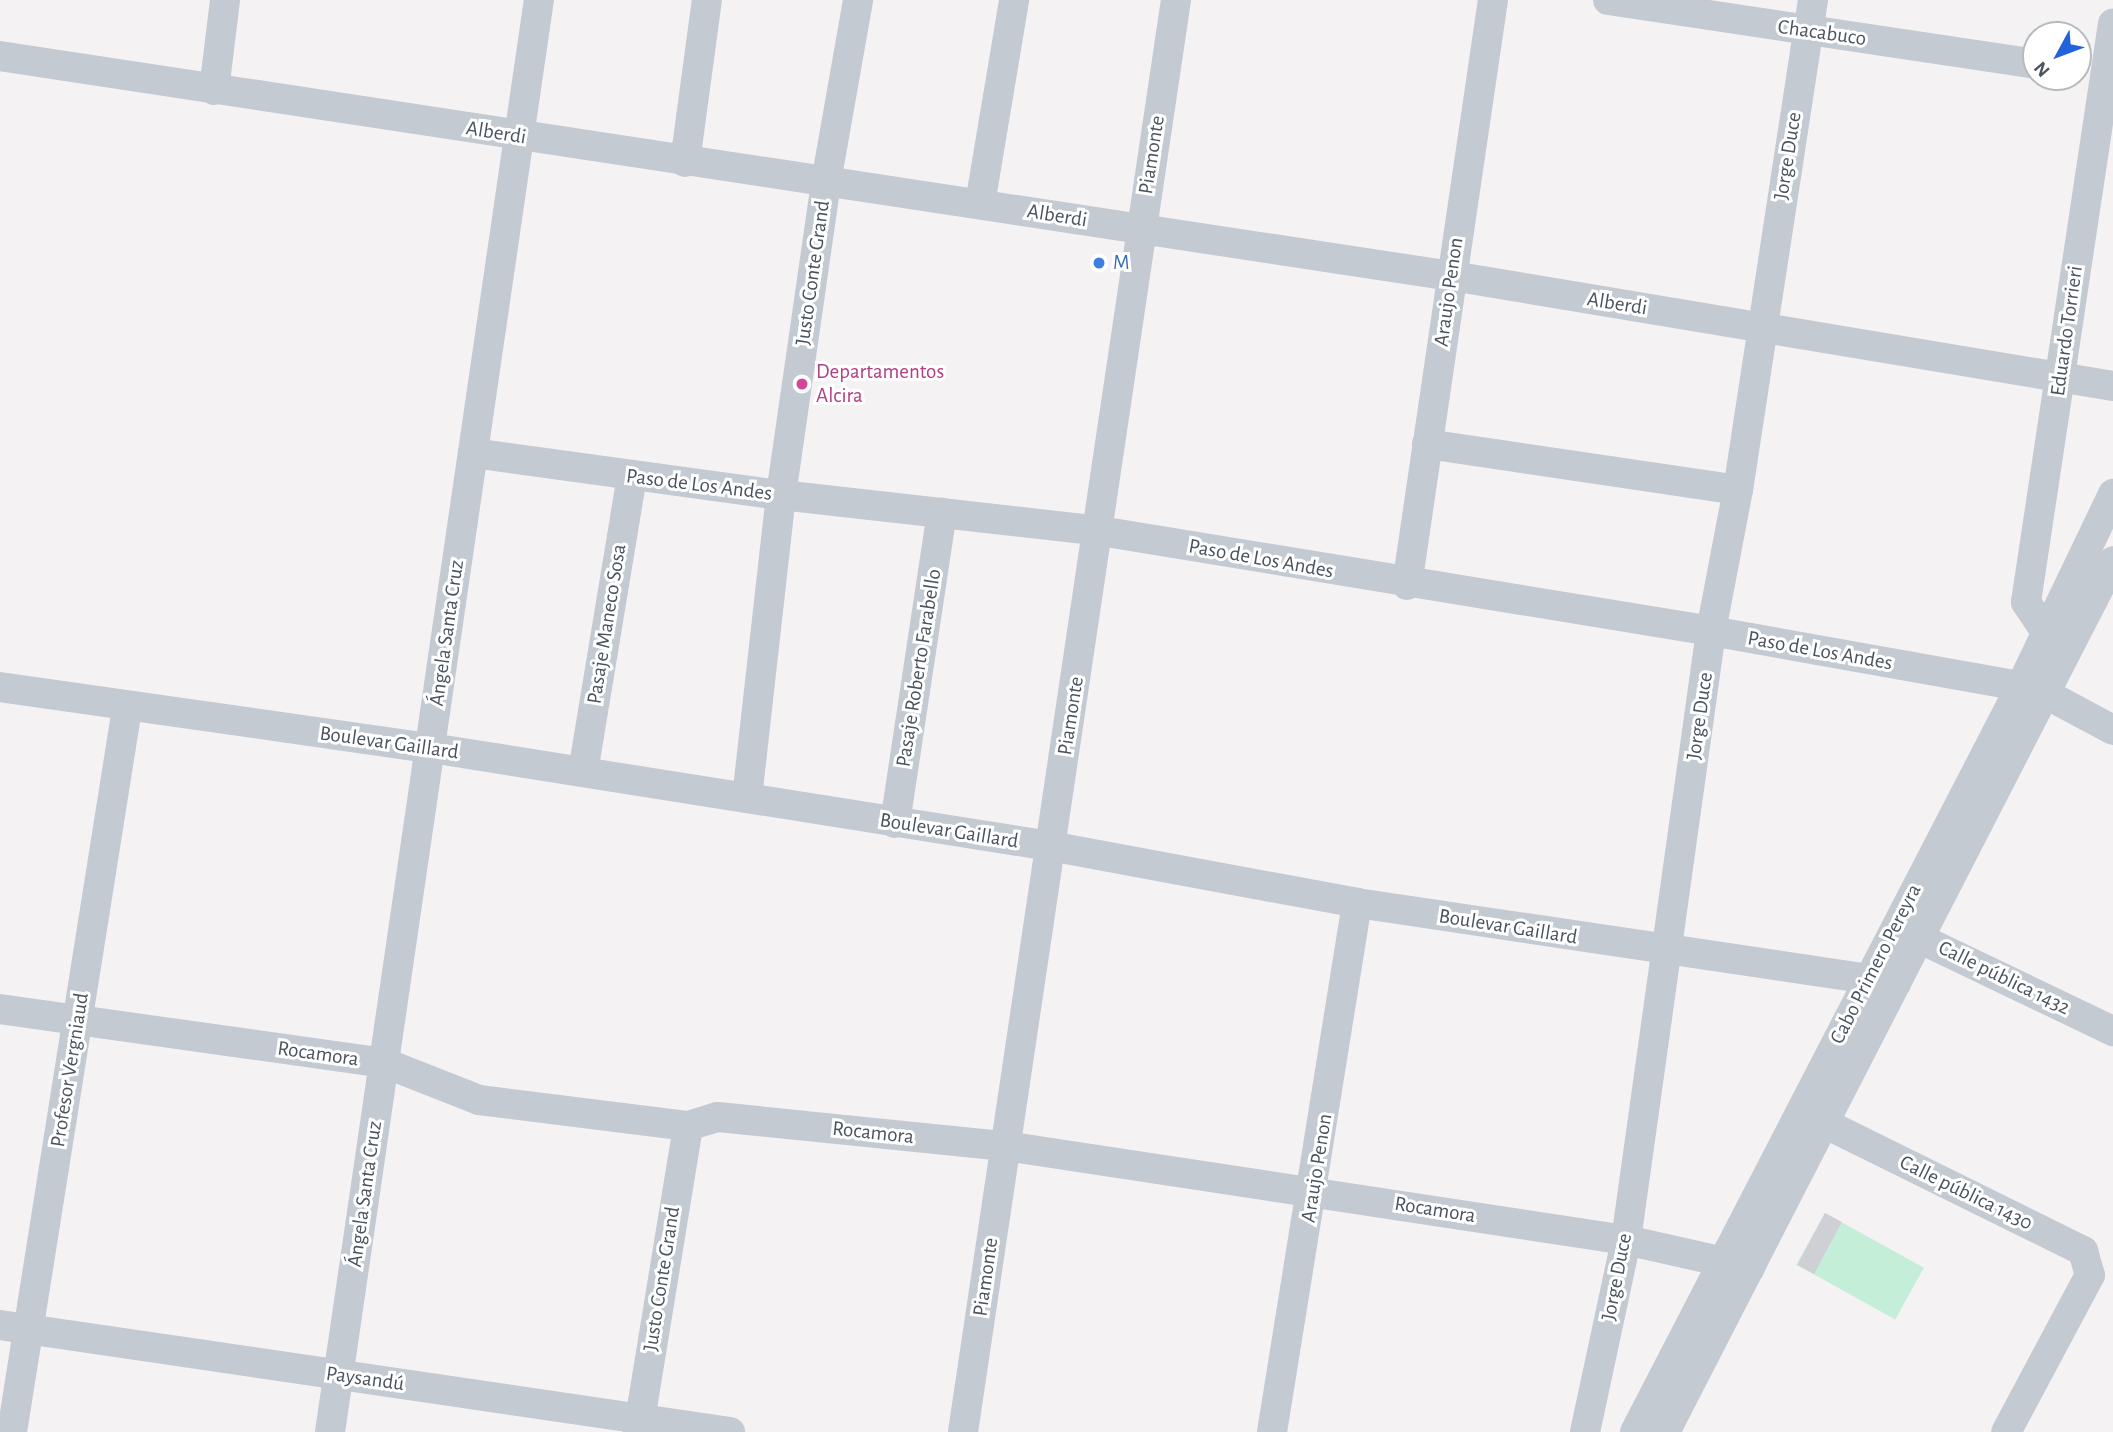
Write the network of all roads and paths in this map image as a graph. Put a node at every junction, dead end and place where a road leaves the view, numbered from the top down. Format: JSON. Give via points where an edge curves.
{"nodes":[{"id":1,"x":225,"y":0,"type":"edge"},
{"id":2,"x":539,"y":0,"type":"edge"},
{"id":3,"x":707,"y":0,"type":"edge"},
{"id":4,"x":858,"y":0,"type":"edge"},
{"id":5,"x":1014,"y":0,"type":"edge"},
{"id":6,"x":1177,"y":0,"type":"edge"},
{"id":7,"x":1493,"y":0,"type":"edge"},
{"id":8,"x":1608,"y":0,"type":"edge"},
{"id":9,"x":1813,"y":0,"type":"edge"},
{"id":10,"x":2113,"y":23,"type":"edge"},
{"id":11,"x":1808,"y":32,"type":"junction"},
{"id":12,"x":0,"y":56,"type":"edge"},
{"id":13,"x":2022,"y":62,"type":"edge"},
{"id":14,"x":2099,"y":73,"type":"edge"},
{"id":15,"x":214,"y":90,"type":"junction"},
{"id":16,"x":521,"y":137,"type":"junction"},
{"id":17,"x":685,"y":162,"type":"junction"},
{"id":18,"x":826,"y":182,"type":"junction"},
{"id":19,"x":980,"y":204,"type":"junction"},
{"id":20,"x":1139,"y":230,"type":"junction"},
{"id":21,"x":1452,"y":276,"type":"junction"},
{"id":22,"x":1760,"y":327,"type":"junction"},
{"id":23,"x":2060,"y":376,"type":"junction"},
{"id":24,"x":2113,"y":386,"type":"edge"},
{"id":25,"x":1427,"y":444,"type":"junction"},
{"id":26,"x":473,"y":453,"type":"junction"},
{"id":27,"x":632,"y":477,"type":"junction"},
{"id":28,"x":1738,"y":490,"type":"junction"},
{"id":29,"x":2113,"y":494,"type":"edge"},
{"id":30,"x":781,"y":495,"type":"junction"},
{"id":31,"x":942,"y":513,"type":"junction"},
{"id":32,"x":1100,"y":531,"type":"junction"},
{"id":33,"x":2113,"y":561,"type":"edge"},
{"id":34,"x":1407,"y":585,"type":"junction"},
{"id":35,"x":1711,"y":631,"type":"junction"},
{"id":36,"x":2046,"y":632,"type":"junction"},
{"id":37,"x":0,"y":687,"type":"edge"},
{"id":38,"x":2032,"y":690,"type":"junction"},
{"id":39,"x":127,"y":708,"type":"junction"},
{"id":40,"x":2113,"y":730,"type":"edge"},
{"id":41,"x":431,"y":748,"type":"junction"},
{"id":42,"x":583,"y":772,"type":"junction"},
{"id":43,"x":747,"y":798,"type":"junction"},
{"id":44,"x":895,"y":822,"type":"junction"},
{"id":45,"x":1051,"y":846,"type":"junction"},
{"id":46,"x":1357,"y":904,"type":"junction"},
{"id":47,"x":1907,"y":932,"type":"junction"},
{"id":48,"x":1668,"y":952,"type":"junction"},
{"id":49,"x":1882,"y":981,"type":"junction"},
{"id":50,"x":0,"y":1009,"type":"edge"},
{"id":51,"x":77,"y":1022,"type":"junction"},
{"id":52,"x":2113,"y":1031,"type":"edge"},
{"id":53,"x":385,"y":1063,"type":"junction"},
{"id":54,"x":1826,"y":1124,"type":"junction"},
{"id":55,"x":688,"y":1126,"type":"junction"},
{"id":56,"x":1005,"y":1146,"type":"junction"},
{"id":57,"x":1314,"y":1192,"type":"junction"},
{"id":58,"x":1626,"y":1240,"type":"junction"},
{"id":59,"x":1738,"y":1264,"type":"junction"},
{"id":60,"x":0,"y":1325,"type":"edge"},
{"id":61,"x":31,"y":1331,"type":"junction"},
{"id":62,"x":338,"y":1376,"type":"junction"},
{"id":63,"x":639,"y":1425,"type":"edge"},
{"id":64,"x":1676,"y":1429,"type":"edge"},
{"id":65,"x":12,"y":1432,"type":"edge"},
{"id":66,"x":330,"y":1432,"type":"edge"},
{"id":67,"x":730,"y":1432,"type":"edge"},
{"id":68,"x":964,"y":1432,"type":"edge"},
{"id":69,"x":1272,"y":1432,"type":"edge"},
{"id":70,"x":1585,"y":1432,"type":"edge"},
{"id":71,"x":1635,"y":1432,"type":"edge"},
{"id":72,"x":2006,"y":1432,"type":"edge"}],
"edges":[{"from":1,"to":15,"type":"street"},
{"from":2,"to":16,"type":"street","name":"Ángela Santa Cruz"},
{"from":3,"to":17,"type":"street"},
{"from":4,"to":18,"type":"street","name":"Justo Conte Grand"},
{"from":5,"to":19,"type":"street"},
{"from":6,"to":20,"type":"street","name":"Piamonte"},
{"from":7,"to":21,"type":"street","name":"Araujo Penon"},
{"from":8,"to":11,"type":"street","name":"Chacabuco"},
{"from":9,"to":11,"type":"street","name":"Jorge Duce"},
{"from":10,"to":14,"type":"street","name":"Eduardo Torrieri"},
{"from":11,"to":13,"type":"street","name":"Chacabuco"},
{"from":11,"to":22,"type":"street","name":"Jorge Duce"},
{"from":12,"to":15,"type":"street","name":"Alberdi"},
{"from":14,"to":23,"type":"street","name":"Eduardo Torrieri"},
{"from":15,"to":16,"type":"street","name":"Alberdi"},
{"from":16,"to":17,"type":"street","name":"Alberdi"},
{"from":16,"to":26,"type":"street","name":"Ángela Santa Cruz"},
{"from":17,"to":18,"type":"street","name":"Alberdi"},
{"from":18,"to":19,"type":"street","name":"Alberdi"},
{"from":18,"to":30,"type":"street","name":"Justo Conte Grand"},
{"from":19,"to":20,"type":"street","name":"Alberdi"},
{"from":20,"to":21,"type":"street","name":"Alberdi"},
{"from":20,"to":32,"type":"street","name":"Piamonte"},
{"from":21,"to":22,"type":"street","name":"Alberdi"},
{"from":21,"to":25,"type":"street","name":"Araujo Penon"},
{"from":22,"to":23,"type":"street","name":"Alberdi"},
{"from":22,"to":28,"type":"street","name":"Jorge Duce"},
{"from":23,"to":24,"type":"street","name":"Alberdi"},
{"from":23,"to":36,"type":"street","name":"Eduardo Torrieri","via":[[2026,602]]},
{"from":25,"to":28,"type":"street"},
{"from":25,"to":34,"type":"street","name":"Araujo Penon"},
{"from":26,"to":27,"type":"street","name":"Paso de Los Andes"},
{"from":26,"to":41,"type":"street","name":"Ángela Santa Cruz"},
{"from":27,"to":30,"type":"street","name":"Paso de Los Andes"},
{"from":27,"to":42,"type":"street","name":"Pasaje Maneco Sosa"},
{"from":28,"to":35,"type":"street","name":"Jorge Duce"},
{"from":29,"to":36,"type":"street","name":"Cabo Primero Pereyra"},
{"from":30,"to":31,"type":"street","name":"Paso de Los Andes"},
{"from":30,"to":43,"type":"street","name":"Justo Conte Grand"},
{"from":31,"to":32,"type":"street","name":"Paso de Los Andes"},
{"from":31,"to":44,"type":"street","name":"Pasaje Roberto Farabello"},
{"from":32,"to":34,"type":"street","name":"Paso de Los Andes"},
{"from":32,"to":45,"type":"street","name":"Piamonte"},
{"from":33,"to":38,"type":"street","name":"Cabo Primero Pereyra"},
{"from":34,"to":35,"type":"street","name":"Paso de Los Andes"},
{"from":35,"to":38,"type":"street","name":"Paso de Los Andes"},
{"from":35,"to":48,"type":"street","name":"Jorge Duce"},
{"from":36,"to":38,"type":"street","name":"Cabo Primero Pereyra"},
{"from":37,"to":39,"type":"street","name":"Boulevar Gaillard"},
{"from":38,"to":40,"type":"street","name":"Paso de Los Andes"},
{"from":38,"to":47,"type":"street","name":"Cabo Primero Pereyra"},
{"from":39,"to":41,"type":"street","name":"Boulevar Gaillard"},
{"from":39,"to":51,"type":"street","name":"Profesor Vergniaud"},
{"from":41,"to":42,"type":"street","name":"Boulevar Gaillard"},
{"from":41,"to":53,"type":"street","name":"Ángela Santa Cruz"},
{"from":42,"to":43,"type":"street","name":"Boulevar Gaillard"},
{"from":43,"to":44,"type":"street","name":"Boulevar Gaillard"},
{"from":44,"to":45,"type":"street","name":"Boulevar Gaillard"},
{"from":45,"to":46,"type":"street","name":"Boulevar Gaillard"},
{"from":45,"to":56,"type":"street","name":"Piamonte"},
{"from":46,"to":48,"type":"street","name":"Boulevar Gaillard"},
{"from":46,"to":57,"type":"street","name":"Araujo Penon"},
{"from":47,"to":49,"type":"street","name":"Cabo Primero Pereyra"},
{"from":47,"to":52,"type":"street","name":"Calle pública 1432"},
{"from":48,"to":49,"type":"street","name":"Boulevar Gaillard"},
{"from":48,"to":58,"type":"street","name":"Jorge Duce"},
{"from":49,"to":54,"type":"street","name":"Cabo Primero Pereyra"},
{"from":49,"to":59,"type":"street","name":"Cabo Primero Pereyra"},
{"from":50,"to":51,"type":"street","name":"Rocamora"},
{"from":51,"to":53,"type":"street","name":"Rocamora"},
{"from":51,"to":61,"type":"street","name":"Profesor Vergniaud"},
{"from":53,"to":55,"type":"street","name":"Rocamora","via":[[479,1100]]},
{"from":53,"to":62,"type":"street","name":"Ángela Santa Cruz"},
{"from":54,"to":59,"type":"street","name":"Cabo Primero Pereyra"},
{"from":54,"to":72,"type":"street","name":"Calle pública 1430","via":[[2083,1251],[2090,1275]]},
{"from":55,"to":56,"type":"street","name":"Rocamora","via":[[718,1117]]},
{"from":55,"to":63,"type":"street","name":"Justo Conte Grand"},
{"from":56,"to":57,"type":"street","name":"Rocamora"},
{"from":56,"to":68,"type":"street","name":"Piamonte"},
{"from":57,"to":58,"type":"street","name":"Rocamora"},
{"from":57,"to":69,"type":"street","name":"Araujo Penon"},
{"from":58,"to":59,"type":"street","name":"Rocamora"},
{"from":58,"to":70,"type":"street","name":"Jorge Duce"},
{"from":59,"to":64,"type":"street","name":"Cabo Primero Pereyra"},
{"from":59,"to":71,"type":"street","name":"Cabo Primero Pereyra"},
{"from":60,"to":61,"type":"street","name":"Paysandú"},
{"from":61,"to":62,"type":"street","name":"Paysandú"},
{"from":61,"to":65,"type":"street","name":"Profesor Vergniaud"},
{"from":62,"to":63,"type":"street","name":"Paysandú"},
{"from":62,"to":66,"type":"street","name":"Ángela Santa Cruz"},
{"from":63,"to":67,"type":"street","name":"Paysandú"}]}
